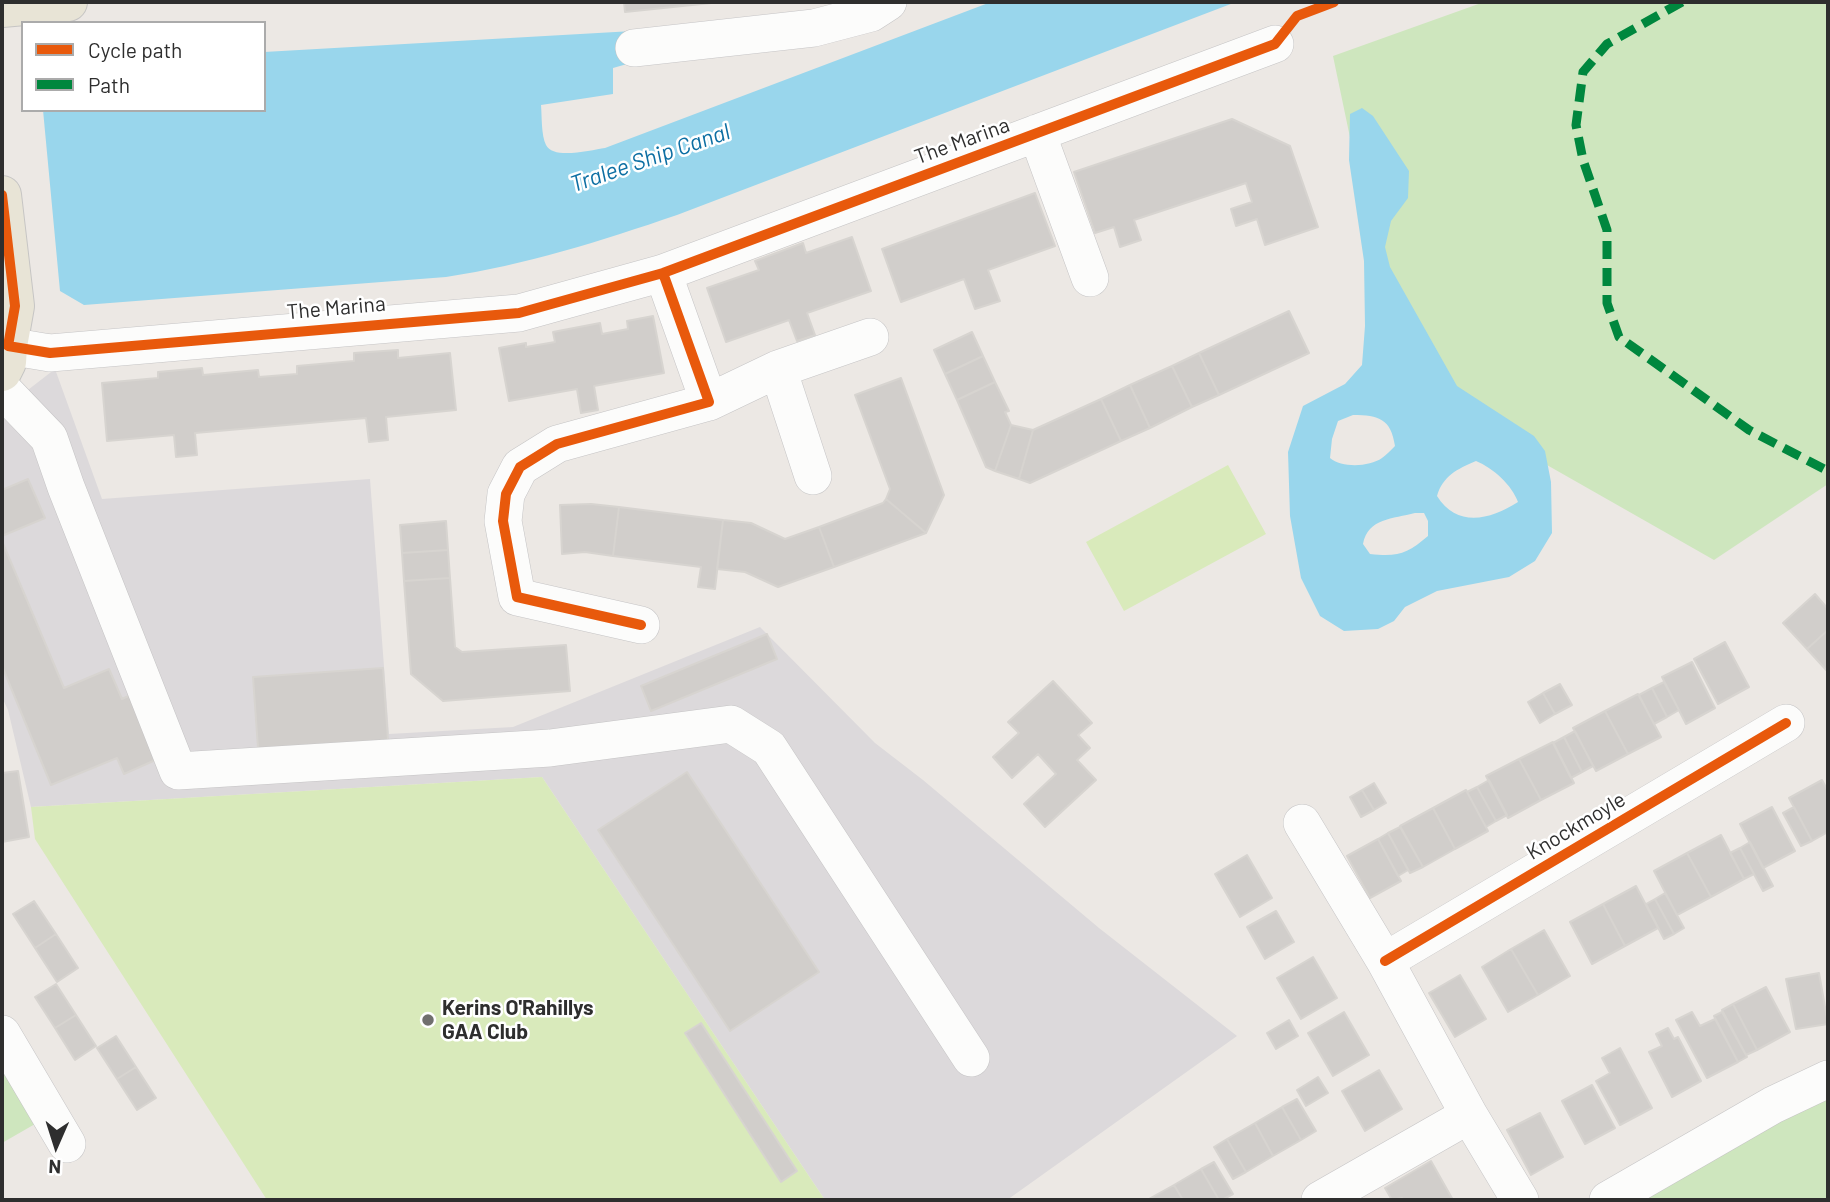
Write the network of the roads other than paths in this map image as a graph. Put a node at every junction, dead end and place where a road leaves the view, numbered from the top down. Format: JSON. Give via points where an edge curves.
{"nodes":[{"id":1,"x":68,"y":2,"type":"edge"},
{"id":2,"x":888,"y":2,"type":"edge"},
{"id":3,"x":2,"y":8,"type":"edge"},
{"id":4,"x":1275,"y":44,"type":"dead end"},
{"id":5,"x":634,"y":48,"type":"dead end"},
{"id":6,"x":1037,"y":133,"type":"junction"},
{"id":7,"x":2,"y":195,"type":"edge"},
{"id":8,"x":663,"y":273,"type":"junction"},
{"id":9,"x":1090,"y":278,"type":"dead end"},
{"id":10,"x":870,"y":337,"type":"dead end"},
{"id":11,"x":5,"y":359,"type":"edge"},
{"id":12,"x":778,"y":369,"type":"junction"},
{"id":13,"x":2,"y":389,"type":"edge"},
{"id":14,"x":709,"y":402,"type":"junction"},
{"id":15,"x":813,"y":476,"type":"dead end"},
{"id":16,"x":641,"y":625,"type":"dead end"},
{"id":17,"x":1786,"y":723,"type":"dead end"},
{"id":18,"x":1302,"y":823,"type":"dead end"},
{"id":19,"x":1385,"y":961,"type":"junction"},
{"id":20,"x":2,"y":1034,"type":"edge"},
{"id":21,"x":971,"y":1058,"type":"dead end"},
{"id":22,"x":1828,"y":1079,"type":"edge"},
{"id":23,"x":1469,"y":1115,"type":"junction"},
{"id":24,"x":67,"y":1144,"type":"dead end"},
{"id":25,"x":1320,"y":1200,"type":"edge"},
{"id":26,"x":1520,"y":1200,"type":"edge"},
{"id":27,"x":1608,"y":1200,"type":"edge"}],
"edges":[{"from":1,"to":3,"type":"main road"},
{"from":2,"to":5,"type":"street","via":[[871,13],[814,28]]},
{"from":4,"to":6,"type":"street","name":"The Marina"},
{"from":6,"to":8,"type":"street","name":"The Marina"},
{"from":6,"to":9,"type":"street"},
{"from":7,"to":11,"type":"main road","via":[[15,306]]},
{"from":8,"to":11,"type":"street","name":"The Marina","via":[[519,313]]},
{"from":8,"to":14,"type":"street"},
{"from":10,"to":12,"type":"street"},
{"from":12,"to":14,"type":"street"},
{"from":12,"to":15,"type":"street"},
{"from":13,"to":21,"type":"street","via":[[49,438],[178,771],[550,748],[731,724],[769,748]]},
{"from":14,"to":16,"type":"street","via":[[557,444],[520,467],[506,494],[503,521],[517,597]]},
{"from":17,"to":19,"type":"street","name":"Knockmoyle"},
{"from":18,"to":19,"type":"street"},
{"from":19,"to":23,"type":"street"},
{"from":20,"to":24,"type":"street"},
{"from":22,"to":27,"type":"street","via":[[1773,1105]]},
{"from":23,"to":25,"type":"street"},
{"from":23,"to":26,"type":"street"}]}
